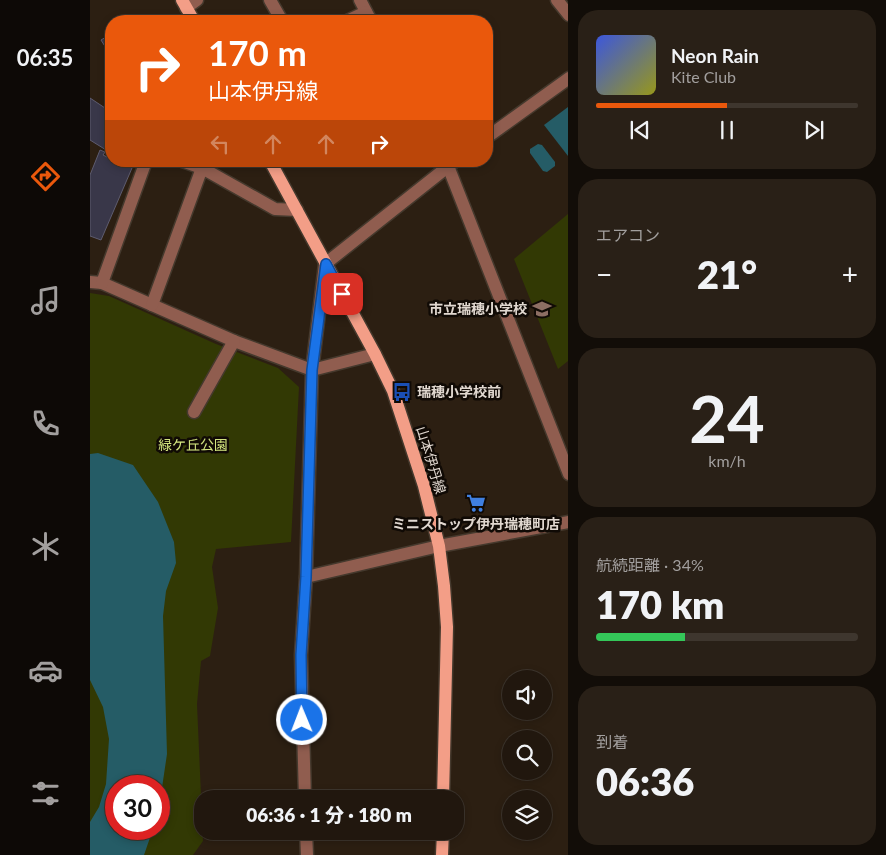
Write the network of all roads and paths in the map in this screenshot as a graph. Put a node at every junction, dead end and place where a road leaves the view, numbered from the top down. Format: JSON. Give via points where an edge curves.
{"nodes":[{"id":1,"x":197,"y":0,"type":"edge"},
{"id":2,"x":270,"y":0,"type":"edge"},
{"id":3,"x":360,"y":0,"type":"edge"},
{"id":4,"x":557,"y":0,"type":"edge"},
{"id":5,"x":184,"y":4,"type":"edge"},
{"id":6,"x":190,"y":15,"type":"edge"},
{"id":7,"x":279,"y":15,"type":"edge"},
{"id":8,"x":368,"y":15,"type":"edge"},
{"id":9,"x":568,"y":15,"type":"edge"},
{"id":10,"x":568,"y":78,"type":"edge"},
{"id":11,"x":493,"y":133,"type":"edge"},
{"id":12,"x":144,"y":167,"type":"edge"},
{"id":13,"x":199,"y":167,"type":"edge"},
{"id":14,"x":273,"y":167,"type":"edge"},
{"id":15,"x":444,"y":167,"type":"edge"},
{"id":16,"x":451,"y":167,"type":"edge"},
{"id":17,"x":202,"y":168,"type":"junction"},
{"id":18,"x":297,"y":210,"type":"junction"},
{"id":19,"x":326,"y":264,"type":"junction"},
{"id":20,"x":96,"y":282,"type":"edge"},
{"id":21,"x":152,"y":305,"type":"junction"},
{"id":22,"x":234,"y":341,"type":"junction"},
{"id":23,"x":375,"y":354,"type":"junction"},
{"id":24,"x":312,"y":370,"type":"junction"},
{"id":25,"x":194,"y":412,"type":"dead end"},
{"id":26,"x":568,"y":474,"type":"edge"},
{"id":27,"x":568,"y":522,"type":"edge"},
{"id":28,"x":439,"y":546,"type":"junction"},
{"id":29,"x":306,"y":577,"type":"junction"},
{"id":30,"x":305,"y":790,"type":"edge"},
{"id":31,"x":443,"y":790,"type":"edge"},
{"id":32,"x":306,"y":840,"type":"edge"},
{"id":33,"x":443,"y":840,"type":"edge"},
{"id":34,"x":306,"y":855,"type":"edge"},
{"id":35,"x":442,"y":855,"type":"edge"}],
"edges":[{"from":1,"to":5,"type":"street"},
{"from":2,"to":7,"type":"street"},
{"from":3,"to":8,"type":"street"},
{"from":4,"to":9,"type":"street"},
{"from":5,"to":6,"type":"main road"},
{"from":10,"to":11,"type":"street"},
{"from":12,"to":20,"type":"street"},
{"from":13,"to":17,"type":"street"},
{"from":14,"to":18,"type":"main road","name":"山本伊丹線"},
{"from":15,"to":19,"type":"street"},
{"from":16,"to":26,"type":"street"},
{"from":17,"to":18,"type":"street","via":[[275,209]]},
{"from":17,"to":21,"type":"street"},
{"from":18,"to":19,"type":"main road","name":"山本伊丹線"},
{"from":19,"to":23,"type":"main road","name":"山本伊丹線"},
{"from":19,"to":24,"type":"street"},
{"from":20,"to":21,"type":"street"},
{"from":21,"to":22,"type":"street"},
{"from":22,"to":24,"type":"street"},
{"from":22,"to":25,"type":"street"},
{"from":23,"to":24,"type":"street"},
{"from":23,"to":28,"type":"main road","name":"山本伊丹線","via":[[393,391],[424,486]]},
{"from":24,"to":29,"type":"street"},
{"from":27,"to":28,"type":"street"},
{"from":28,"to":29,"type":"street"},
{"from":28,"to":31,"type":"main road","name":"山本伊丹線","via":[[447,627]]},
{"from":29,"to":30,"type":"street","via":[[301,655]]},
{"from":32,"to":34,"type":"street"},
{"from":33,"to":35,"type":"main road"}]}
